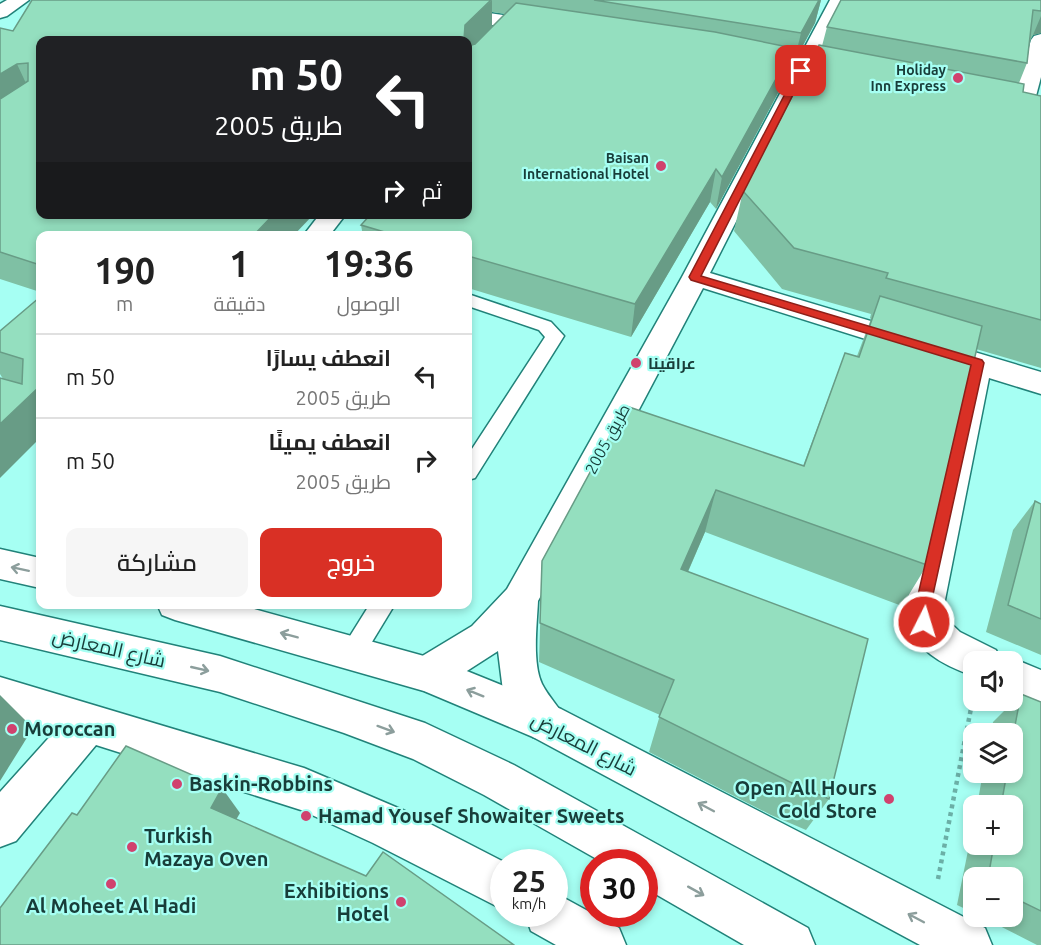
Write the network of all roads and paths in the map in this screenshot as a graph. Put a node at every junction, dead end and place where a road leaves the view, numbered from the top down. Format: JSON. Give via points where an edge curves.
{"nodes":[{"id":1,"x":20,"y":0,"type":"edge"},
{"id":2,"x":360,"y":0,"type":"edge"},
{"id":3,"x":839,"y":0,"type":"edge"},
{"id":4,"x":0,"y":12,"type":"edge"},
{"id":5,"x":568,"y":31,"type":"edge"},
{"id":6,"x":1041,"y":40,"type":"edge"},
{"id":7,"x":997,"y":111,"type":"edge"},
{"id":8,"x":1020,"y":115,"type":"junction"},
{"id":9,"x":1041,"y":120,"type":"edge"},
{"id":10,"x":330,"y":219,"type":"edge"},
{"id":11,"x":319,"y":231,"type":"edge"},
{"id":12,"x":695,"y":277,"type":"junction"},
{"id":13,"x":472,"y":301,"type":"edge"},
{"id":14,"x":977,"y":363,"type":"junction"},
{"id":15,"x":1041,"y":383,"type":"edge"},
{"id":16,"x":472,"y":466,"type":"edge"},
{"id":17,"x":0,"y":564,"type":"edge"},
{"id":18,"x":36,"y":572,"type":"edge"},
{"id":19,"x":520,"y":600,"type":"junction"},
{"id":20,"x":193,"y":609,"type":"edge"},
{"id":21,"x":379,"y":609,"type":"edge"},
{"id":22,"x":0,"y":622,"type":"edge"},
{"id":23,"x":352,"y":652,"type":"junction"},
{"id":24,"x":963,"y":652,"type":"edge"},
{"id":25,"x":428,"y":674,"type":"junction"},
{"id":26,"x":1023,"y":681,"type":"edge"},
{"id":27,"x":1041,"y":689,"type":"edge"},
{"id":28,"x":0,"y":696,"type":"edge"},
{"id":29,"x":971,"y":711,"type":"edge"},
{"id":30,"x":89,"y":722,"type":"junction"},
{"id":31,"x":547,"y":723,"type":"junction"},
{"id":32,"x":0,"y":825,"type":"edge"},
{"id":33,"x":620,"y":849,"type":"edge"},
{"id":34,"x":658,"y":870,"type":"edge"},
{"id":35,"x":490,"y":880,"type":"edge"},
{"id":36,"x":568,"y":925,"type":"edge"},
{"id":37,"x":930,"y":925,"type":"junction"},
{"id":38,"x":602,"y":945,"type":"edge"},
{"id":39,"x":791,"y":945,"type":"edge"},
{"id":40,"x":968,"y":945,"type":"edge"}],
"edges":[{"from":1,"to":4,"type":"street"},
{"from":2,"to":5,"type":"street","via":[[500,28]]},
{"from":3,"to":12,"type":"street","name":"طريق 2005"},
{"from":6,"to":8,"type":"street"},
{"from":7,"to":8,"type":"street"},
{"from":8,"to":9,"type":"street"},
{"from":10,"to":11,"type":"street"},
{"from":12,"to":14,"type":"street"},
{"from":12,"to":19,"type":"street","name":"طريق 2005"},
{"from":13,"to":16,"type":"lane","via":[[545,326],[555,336]]},
{"from":14,"to":15,"type":"street"},
{"from":14,"to":24,"type":"street","via":[[923,608],[924,622],[932,635]]},
{"from":18,"to":17,"type":"street","one_way":true},
{"from":19,"to":25,"type":"street","name":"طريق 2005","via":[[486,638]]},
{"from":19,"to":31,"type":"street","name":"طريق 2005","via":[[516,644],[523,691]]},
{"from":23,"to":20,"type":"street","name":"شارع المعارض","one_way":true},
{"from":21,"to":23,"type":"lane"},
{"from":22,"to":33,"type":"street","name":"شارع المعارض","one_way":true,"via":[[219,674],[424,743],[499,780]]},
{"from":23,"to":25,"type":"street","name":"شارع المعارض"},
{"from":31,"to":25,"type":"street","name":"شارع المعارض","one_way":true},
{"from":26,"to":27,"type":"street"},
{"from":28,"to":30,"type":"street"},
{"from":29,"to":37,"type":"path"},
{"from":30,"to":32,"type":"street"},
{"from":30,"to":35,"type":"street","via":[[304,790],[389,827]]},
{"from":37,"to":31,"type":"street","name":"شارع المعارض","one_way":true},
{"from":34,"to":39,"type":"street","name":"شارع المعارض","one_way":true},
{"from":36,"to":38,"type":"street"},
{"from":37,"to":40,"type":"street","name":"شارع المعارض"}]}
